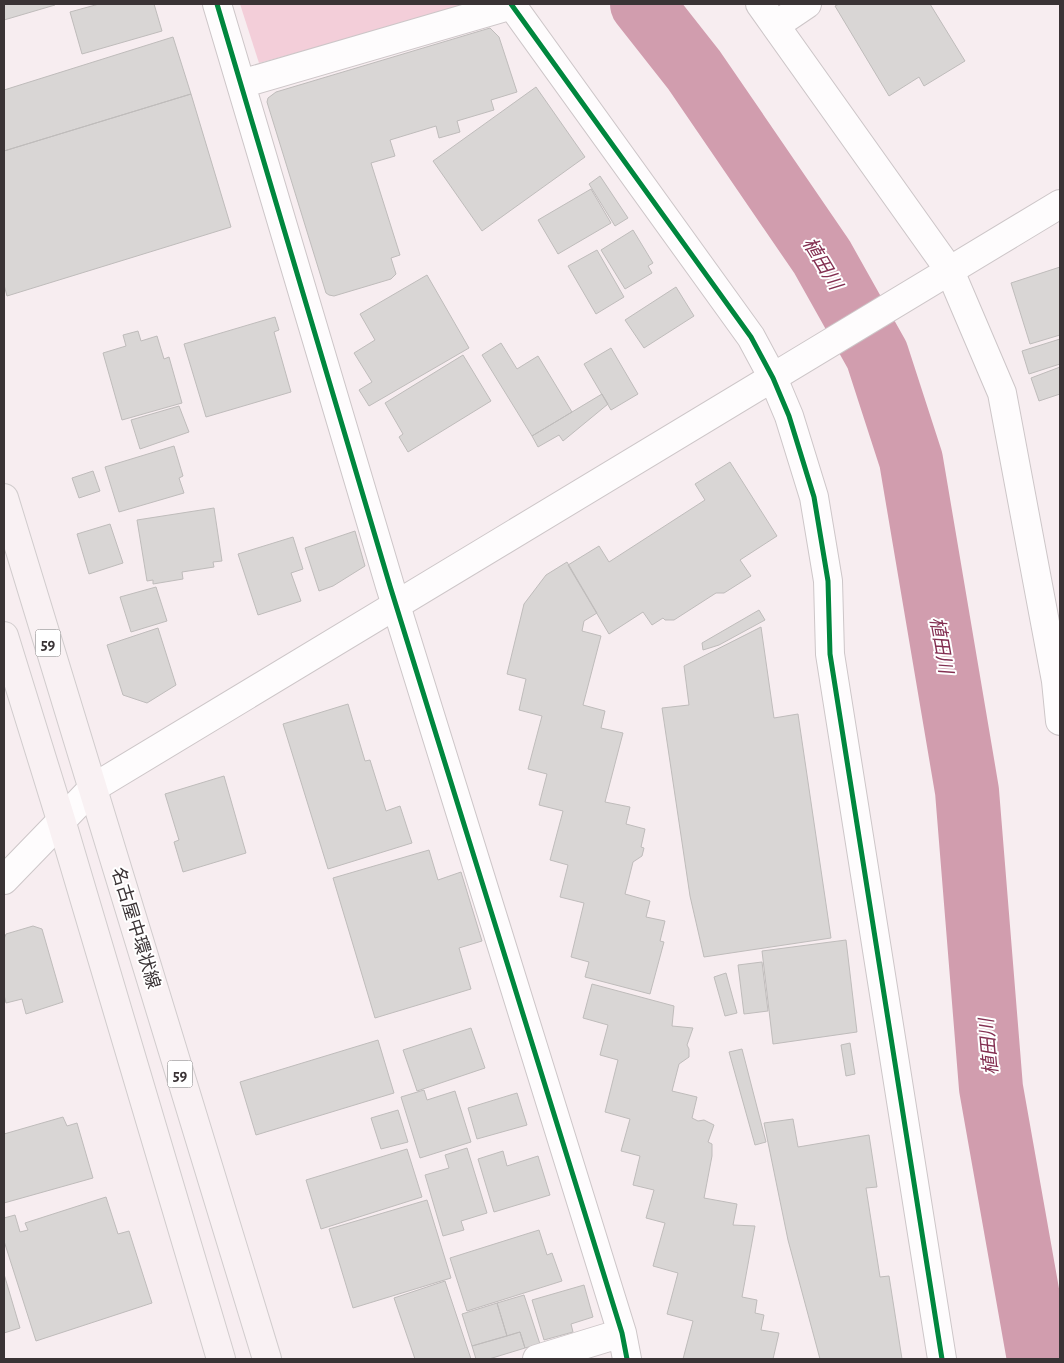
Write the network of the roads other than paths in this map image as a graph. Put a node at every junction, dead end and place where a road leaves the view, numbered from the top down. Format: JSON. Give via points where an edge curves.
{"nodes":[{"id":1,"x":217,"y":4,"type":"edge"},
{"id":2,"x":807,"y":4,"type":"edge"},
{"id":3,"x":511,"y":5,"type":"edge"},
{"id":4,"x":768,"y":14,"type":"edge"},
{"id":5,"x":241,"y":84,"type":"junction"},
{"id":6,"x":1060,"y":204,"type":"edge"},
{"id":7,"x":942,"y":275,"type":"junction"},
{"id":8,"x":774,"y":378,"type":"junction"},
{"id":9,"x":4,"y":498,"type":"edge"},
{"id":10,"x":397,"y":606,"type":"junction"},
{"id":11,"x":4,"y":636,"type":"edge"},
{"id":12,"x":1058,"y":680,"type":"edge"},
{"id":13,"x":1060,"y":721,"type":"edge"},
{"id":14,"x":93,"y":788,"type":"junction"},
{"id":15,"x":62,"y":820,"type":"junction"},
{"id":16,"x":4,"y":880,"type":"edge"},
{"id":17,"x":625,"y":1346,"type":"edge"},
{"id":18,"x":221,"y":1359,"type":"edge"},
{"id":19,"x":267,"y":1359,"type":"edge"},
{"id":20,"x":538,"y":1359,"type":"edge"},
{"id":21,"x":942,"y":1359,"type":"edge"}],
"edges":[{"from":1,"to":5,"type":"street"},
{"from":2,"to":4,"type":"street"},
{"from":3,"to":5,"type":"street"},
{"from":3,"to":8,"type":"street","via":[[751,337]]},
{"from":4,"to":7,"type":"street"},
{"from":5,"to":10,"type":"street"},
{"from":6,"to":7,"type":"street"},
{"from":7,"to":8,"type":"street"},
{"from":7,"to":12,"type":"street","via":[[1002,393]]},
{"from":8,"to":10,"type":"street"},
{"from":8,"to":21,"type":"street","via":[[814,497],[828,581],[830,654]]},
{"from":9,"to":14,"type":"main road","name":"名古屋中環状線","number":"59"},
{"from":10,"to":14,"type":"street"},
{"from":10,"to":17,"type":"street"},
{"from":11,"to":15,"type":"main road","number":"59"},
{"from":12,"to":13,"type":"street"},
{"from":14,"to":15,"type":"street"},
{"from":14,"to":19,"type":"main road","name":"名古屋中環状線","number":"59"},
{"from":15,"to":16,"type":"street"},
{"from":15,"to":18,"type":"main road","number":"59"},
{"from":17,"to":20,"type":"street"}]}
